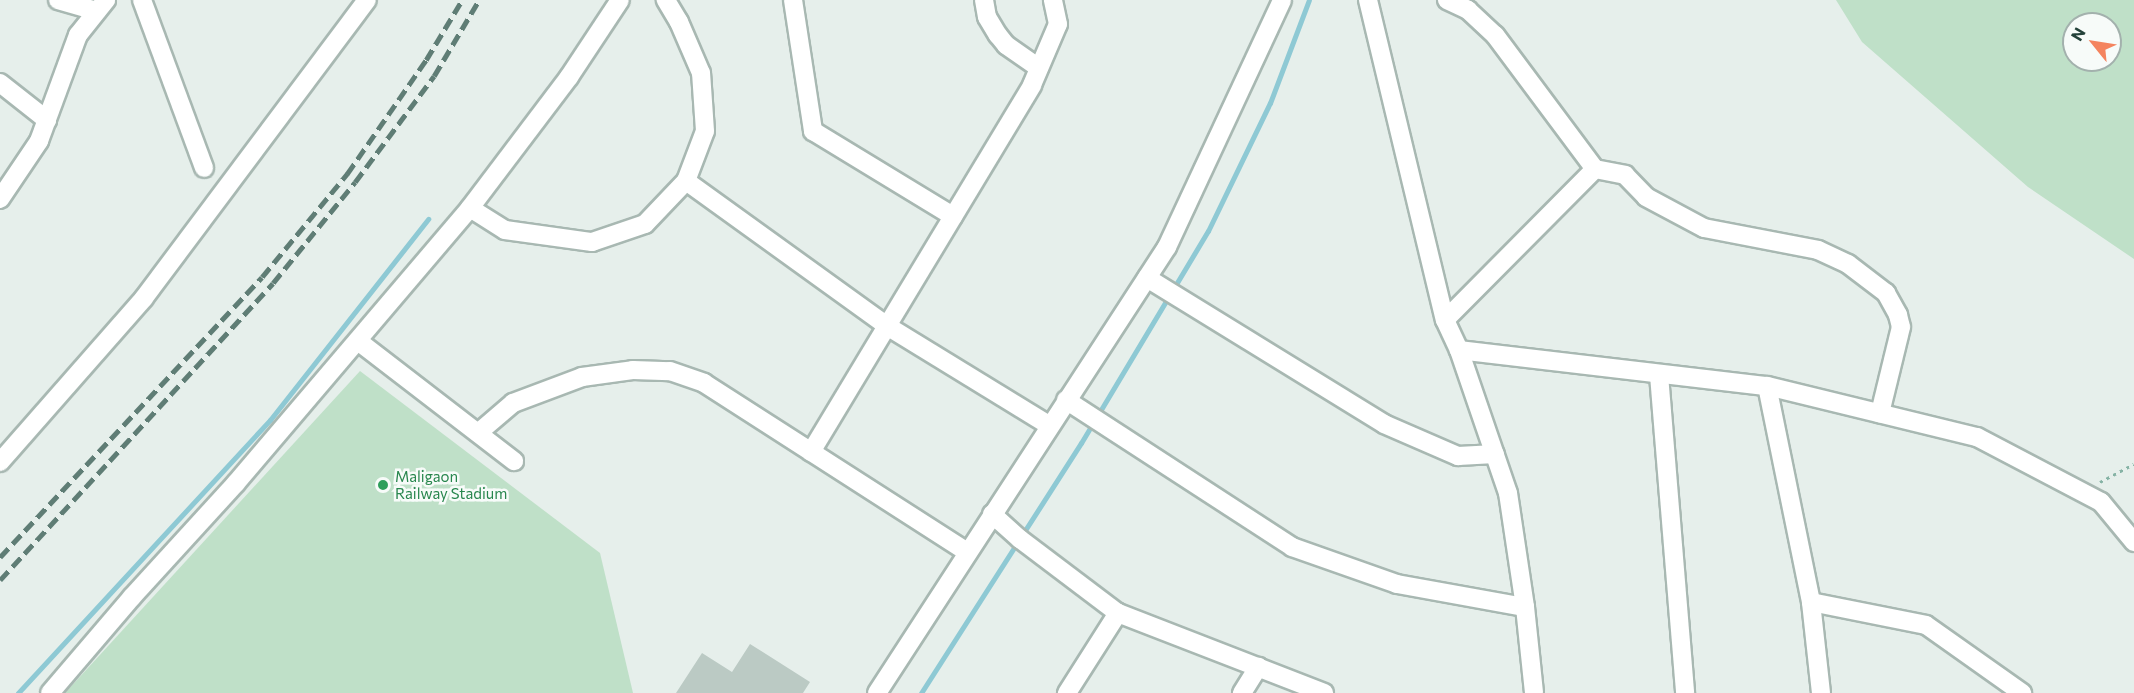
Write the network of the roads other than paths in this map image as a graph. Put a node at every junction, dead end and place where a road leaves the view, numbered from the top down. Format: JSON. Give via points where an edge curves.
{"nodes":[{"id":1,"x":58,"y":0,"type":"edge"},
{"id":2,"x":142,"y":0,"type":"edge"},
{"id":3,"x":367,"y":0,"type":"edge"},
{"id":4,"x":620,"y":0,"type":"edge"},
{"id":5,"x":666,"y":0,"type":"edge"},
{"id":6,"x":793,"y":0,"type":"edge"},
{"id":7,"x":984,"y":0,"type":"edge"},
{"id":8,"x":1053,"y":0,"type":"edge"},
{"id":9,"x":1282,"y":0,"type":"edge"},
{"id":10,"x":1368,"y":0,"type":"edge"},
{"id":11,"x":1447,"y":0,"type":"edge"},
{"id":12,"x":101,"y":6,"type":"edge"},
{"id":13,"x":1039,"y":68,"type":"junction"},
{"id":14,"x":0,"y":83,"type":"edge"},
{"id":15,"x":47,"y":120,"type":"junction"},
{"id":16,"x":204,"y":168,"type":"dead end"},
{"id":17,"x":1595,"y":169,"type":"junction"},
{"id":18,"x":686,"y":181,"type":"junction"},
{"id":19,"x":0,"y":199,"type":"edge"},
{"id":20,"x":470,"y":208,"type":"junction"},
{"id":21,"x":953,"y":216,"type":"junction"},
{"id":22,"x":1147,"y":278,"type":"junction"},
{"id":23,"x":1445,"y":320,"type":"junction"},
{"id":24,"x":887,"y":326,"type":"junction"},
{"id":25,"x":358,"y":341,"type":"junction"},
{"id":26,"x":1459,"y":350,"type":"junction"},
{"id":27,"x":1659,"y":375,"type":"junction"},
{"id":28,"x":1767,"y":386,"type":"junction"},
{"id":29,"x":1066,"y":400,"type":"junction"},
{"id":30,"x":1880,"y":413,"type":"junction"},
{"id":31,"x":1050,"y":426,"type":"junction"},
{"id":32,"x":478,"y":433,"type":"junction"},
{"id":33,"x":811,"y":452,"type":"junction"},
{"id":34,"x":1495,"y":453,"type":"junction"},
{"id":35,"x":514,"y":460,"type":"dead end"},
{"id":36,"x":0,"y":462,"type":"edge"},
{"id":37,"x":992,"y":514,"type":"junction"},
{"id":38,"x":2134,"y":542,"type":"edge"},
{"id":39,"x":967,"y":552,"type":"junction"},
{"id":40,"x":1811,"y":602,"type":"junction"},
{"id":41,"x":1525,"y":607,"type":"junction"},
{"id":42,"x":1118,"y":613,"type":"junction"},
{"id":43,"x":1258,"y":667,"type":"junction"},
{"id":44,"x":1295,"y":687,"type":"edge"},
{"id":45,"x":50,"y":693,"type":"edge"},
{"id":46,"x":877,"y":693,"type":"edge"},
{"id":47,"x":1067,"y":693,"type":"edge"},
{"id":48,"x":1242,"y":693,"type":"edge"},
{"id":49,"x":1324,"y":693,"type":"edge"},
{"id":50,"x":1534,"y":693,"type":"edge"},
{"id":51,"x":1685,"y":693,"type":"edge"},
{"id":52,"x":1821,"y":693,"type":"edge"},
{"id":53,"x":2022,"y":693,"type":"edge"}],
"edges":[{"from":1,"to":12,"type":"street"},
{"from":2,"to":16,"type":"street"},
{"from":3,"to":36,"type":"street","via":[[144,298]]},
{"from":4,"to":20,"type":"street"},
{"from":5,"to":18,"type":"street","via":[[701,73],[705,131]]},
{"from":6,"to":21,"type":"street","via":[[813,131]]},
{"from":7,"to":13,"type":"street","via":[[987,17],[1006,45]]},
{"from":8,"to":13,"type":"street","via":[[1058,24]]},
{"from":9,"to":22,"type":"street","via":[[1167,247]]},
{"from":10,"to":23,"type":"street"},
{"from":11,"to":17,"type":"street","via":[[1468,10],[1495,35]]},
{"from":12,"to":15,"type":"street","via":[[78,35]]},
{"from":13,"to":21,"type":"street"},
{"from":14,"to":15,"type":"street"},
{"from":15,"to":19,"type":"street","via":[[39,141]]},
{"from":17,"to":23,"type":"street"},
{"from":17,"to":30,"type":"street","via":[[1625,175],[1646,197],[1704,228],[1818,250],[1848,264],[1886,293],[1900,327]]},
{"from":18,"to":20,"type":"street","via":[[645,224],[592,242],[505,230]]},
{"from":18,"to":24,"type":"street"},
{"from":20,"to":25,"type":"street"},
{"from":21,"to":24,"type":"street"},
{"from":22,"to":29,"type":"street"},
{"from":22,"to":34,"type":"street","via":[[1384,424],[1458,456]]},
{"from":23,"to":26,"type":"street"},
{"from":24,"to":31,"type":"street"},
{"from":24,"to":33,"type":"street"},
{"from":25,"to":32,"type":"street"},
{"from":25,"to":45,"type":"street"},
{"from":26,"to":27,"type":"street"},
{"from":26,"to":34,"type":"street"},
{"from":27,"to":28,"type":"street"},
{"from":27,"to":51,"type":"street"},
{"from":28,"to":30,"type":"street"},
{"from":28,"to":40,"type":"street"},
{"from":29,"to":31,"type":"street"},
{"from":29,"to":41,"type":"street","via":[[1292,547],[1397,584]]},
{"from":30,"to":38,"type":"street","via":[[1977,436],[2101,502]]},
{"from":31,"to":37,"type":"street"},
{"from":32,"to":33,"type":"street","via":[[513,403],[582,377],[633,370],[670,371],[704,383]]},
{"from":32,"to":35,"type":"street"},
{"from":33,"to":39,"type":"street"},
{"from":34,"to":41,"type":"street","via":[[1508,493]]},
{"from":37,"to":39,"type":"street"},
{"from":37,"to":42,"type":"street"},
{"from":39,"to":46,"type":"street"},
{"from":40,"to":52,"type":"street"},
{"from":40,"to":53,"type":"street","via":[[1926,625]]},
{"from":41,"to":50,"type":"street"},
{"from":42,"to":43,"type":"street"},
{"from":42,"to":47,"type":"street"},
{"from":43,"to":44,"type":"street"},
{"from":43,"to":48,"type":"street"},
{"from":44,"to":49,"type":"street"}]}
